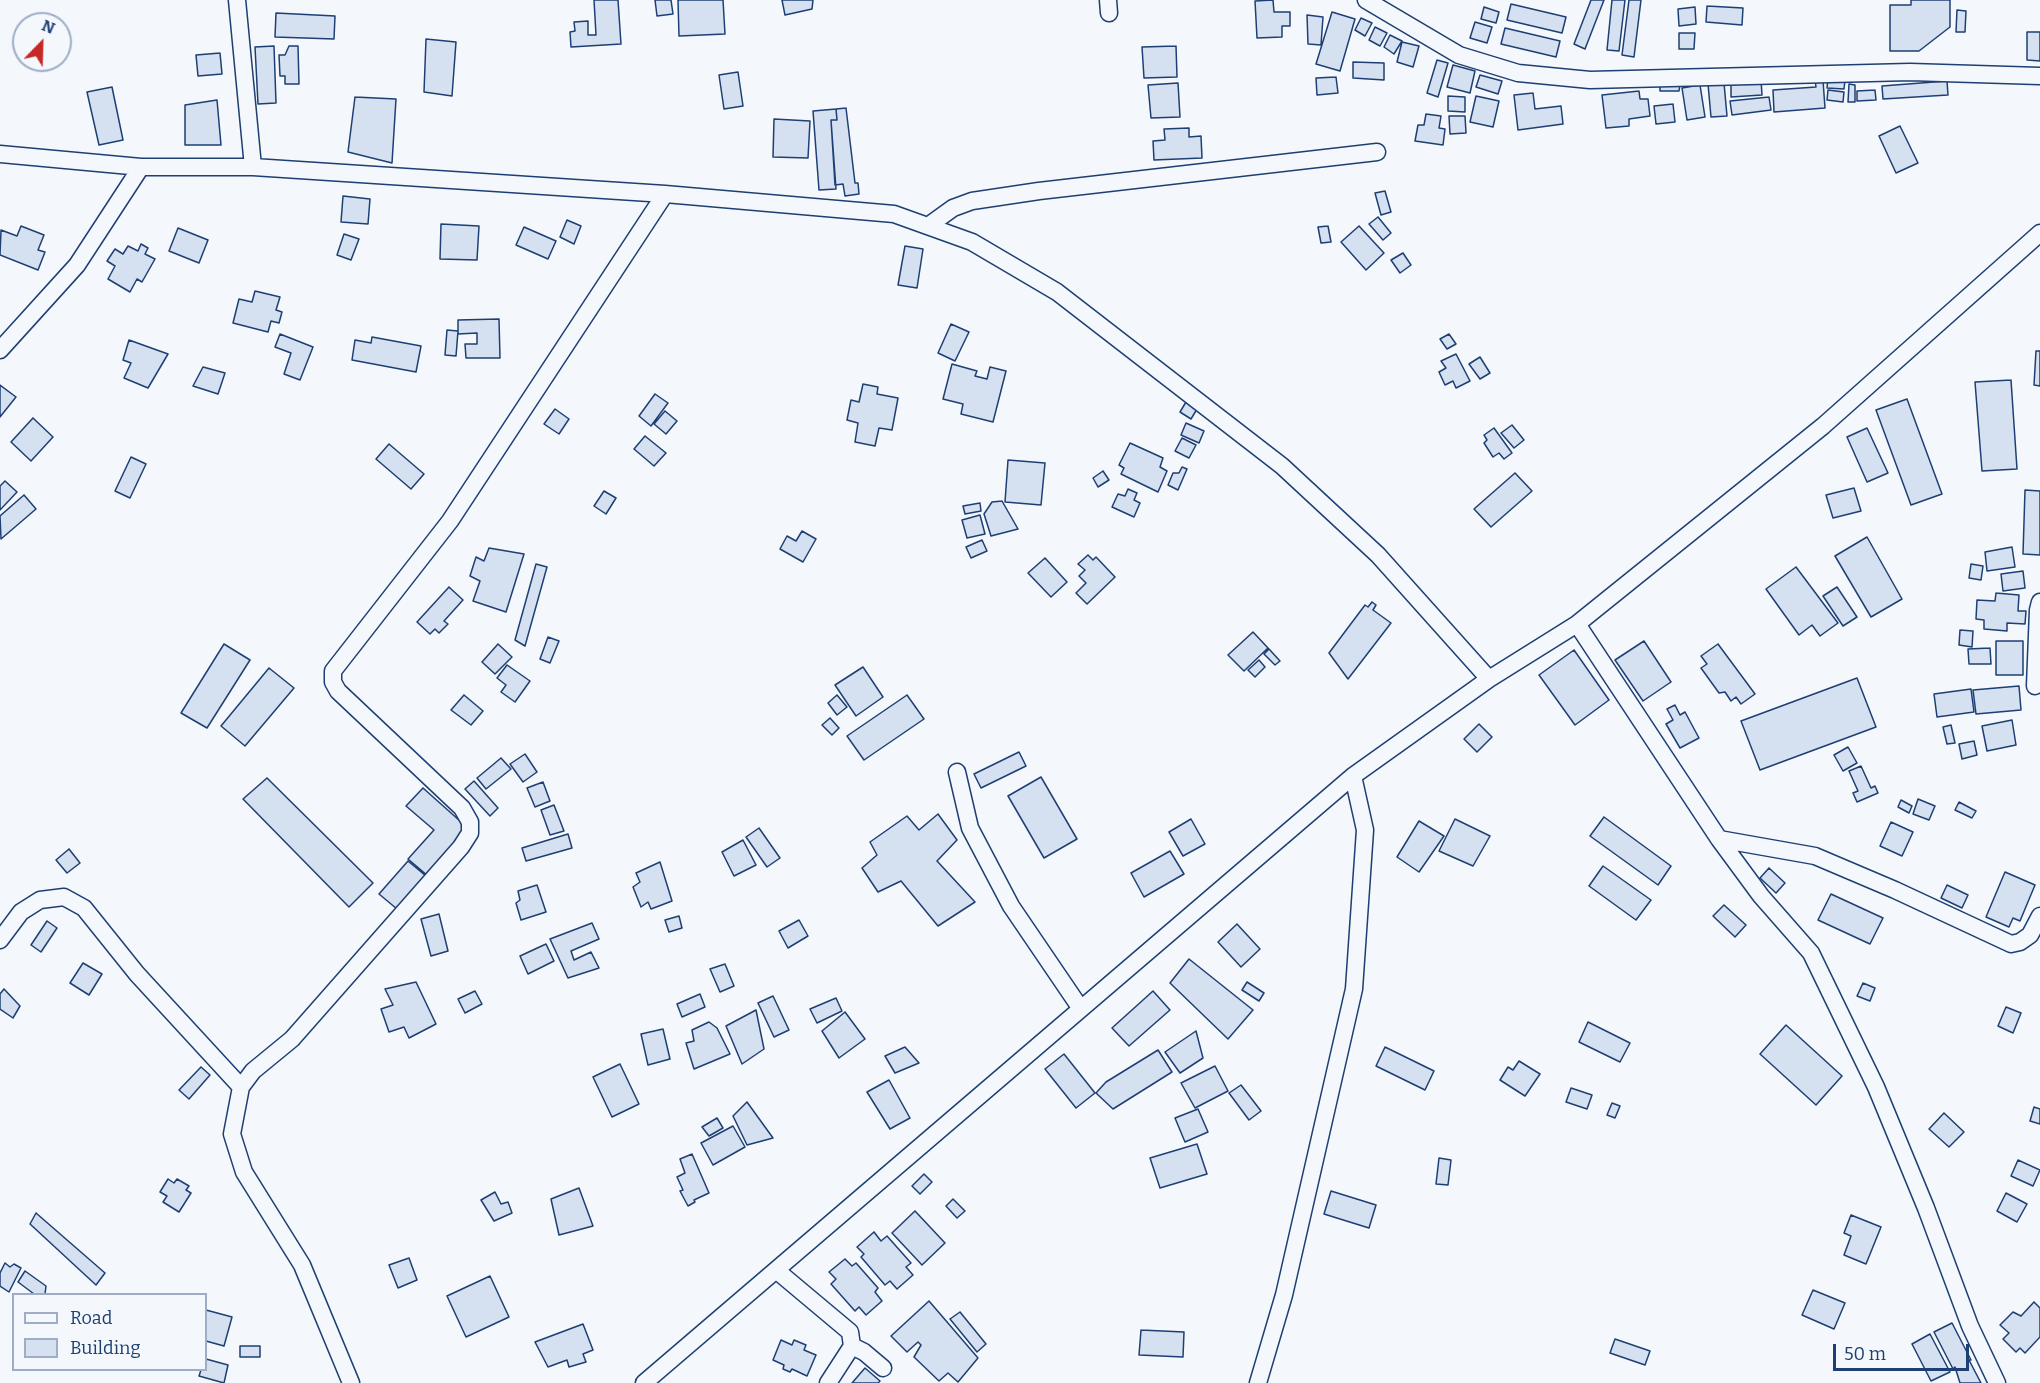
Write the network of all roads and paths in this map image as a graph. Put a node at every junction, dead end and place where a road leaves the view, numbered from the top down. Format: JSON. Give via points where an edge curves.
{"nodes":[{"id":1,"x":237,"y":0,"type":"edge"},
{"id":2,"x":1366,"y":0,"type":"edge"},
{"id":3,"x":1387,"y":6,"type":"edge"},
{"id":4,"x":2040,"y":76,"type":"edge"},
{"id":5,"x":1377,"y":152,"type":"dead end"},
{"id":6,"x":0,"y":154,"type":"edge"},
{"id":7,"x":141,"y":166,"type":"junction"},
{"id":8,"x":253,"y":167,"type":"junction"},
{"id":9,"x":664,"y":194,"type":"junction"},
{"id":10,"x":928,"y":226,"type":"junction"},
{"id":11,"x":2040,"y":233,"type":"edge"},
{"id":12,"x":0,"y":350,"type":"edge"},
{"id":13,"x":2040,"y":602,"type":"edge"},
{"id":14,"x":1577,"y":624,"type":"junction"},
{"id":15,"x":1489,"y":679,"type":"junction"},
{"id":16,"x":2035,"y":686,"type":"dead end"},
{"id":17,"x":957,"y":772,"type":"dead end"},
{"id":18,"x":1353,"y":777,"type":"junction"},
{"id":19,"x":1719,"y":839,"type":"junction"},
{"id":20,"x":2040,"y":916,"type":"edge"},
{"id":21,"x":0,"y":940,"type":"edge"},
{"id":22,"x":1081,"y":1010,"type":"junction"},
{"id":23,"x":241,"y":1087,"type":"junction"},
{"id":24,"x":776,"y":1270,"type":"junction"},
{"id":25,"x":852,"y":1346,"type":"junction"},
{"id":26,"x":883,"y":1368,"type":"dead end"},
{"id":27,"x":351,"y":1383,"type":"edge"},
{"id":28,"x":645,"y":1383,"type":"edge"},
{"id":29,"x":828,"y":1383,"type":"edge"},
{"id":30,"x":1258,"y":1383,"type":"edge"},
{"id":31,"x":1997,"y":1383,"type":"edge"}],
"edges":[{"from":1,"to":8,"type":"street"},
{"from":2,"to":3,"type":"street"},
{"from":3,"to":4,"type":"street","via":[[1459,55],[1518,73],[1590,80],[1910,72]]},
{"from":5,"to":10,"type":"street","via":[[972,201],[953,208]]},
{"from":6,"to":7,"type":"street"},
{"from":7,"to":8,"type":"street"},
{"from":7,"to":12,"type":"street","via":[[77,265]]},
{"from":8,"to":9,"type":"street"},
{"from":9,"to":10,"type":"street","via":[[894,214]]},
{"from":9,"to":23,"type":"street","via":[[450,521],[333,671],[338,691],[462,808],[470,822],[470,833],[292,1039],[253,1071]]},
{"from":10,"to":15,"type":"street","via":[[972,242],[1058,292],[1282,466],[1378,555]]},
{"from":11,"to":14,"type":"street","via":[[1823,426]]},
{"from":13,"to":16,"type":"street"},
{"from":14,"to":15,"type":"street"},
{"from":14,"to":19,"type":"street"},
{"from":15,"to":18,"type":"street"},
{"from":17,"to":22,"type":"street","via":[[970,828],[985,858],[1011,906]]},
{"from":18,"to":22,"type":"street"},
{"from":18,"to":30,"type":"street","via":[[1365,830],[1354,989],[1287,1284]]},
{"from":19,"to":20,"type":"street","via":[[1815,856],[2011,944],[2030,934]]},
{"from":19,"to":31,"type":"street","via":[[1761,896],[1811,953],[1876,1087],[1970,1326]]},
{"from":21,"to":23,"type":"street","via":[[21,912],[40,900],[64,897],[84,908],[137,974]]},
{"from":22,"to":24,"type":"street"},
{"from":23,"to":27,"type":"street","via":[[232,1134],[244,1172],[302,1265]]},
{"from":24,"to":25,"type":"street","via":[[850,1332]]},
{"from":24,"to":28,"type":"street"},
{"from":25,"to":26,"type":"street"},
{"from":25,"to":29,"type":"street"}]}
